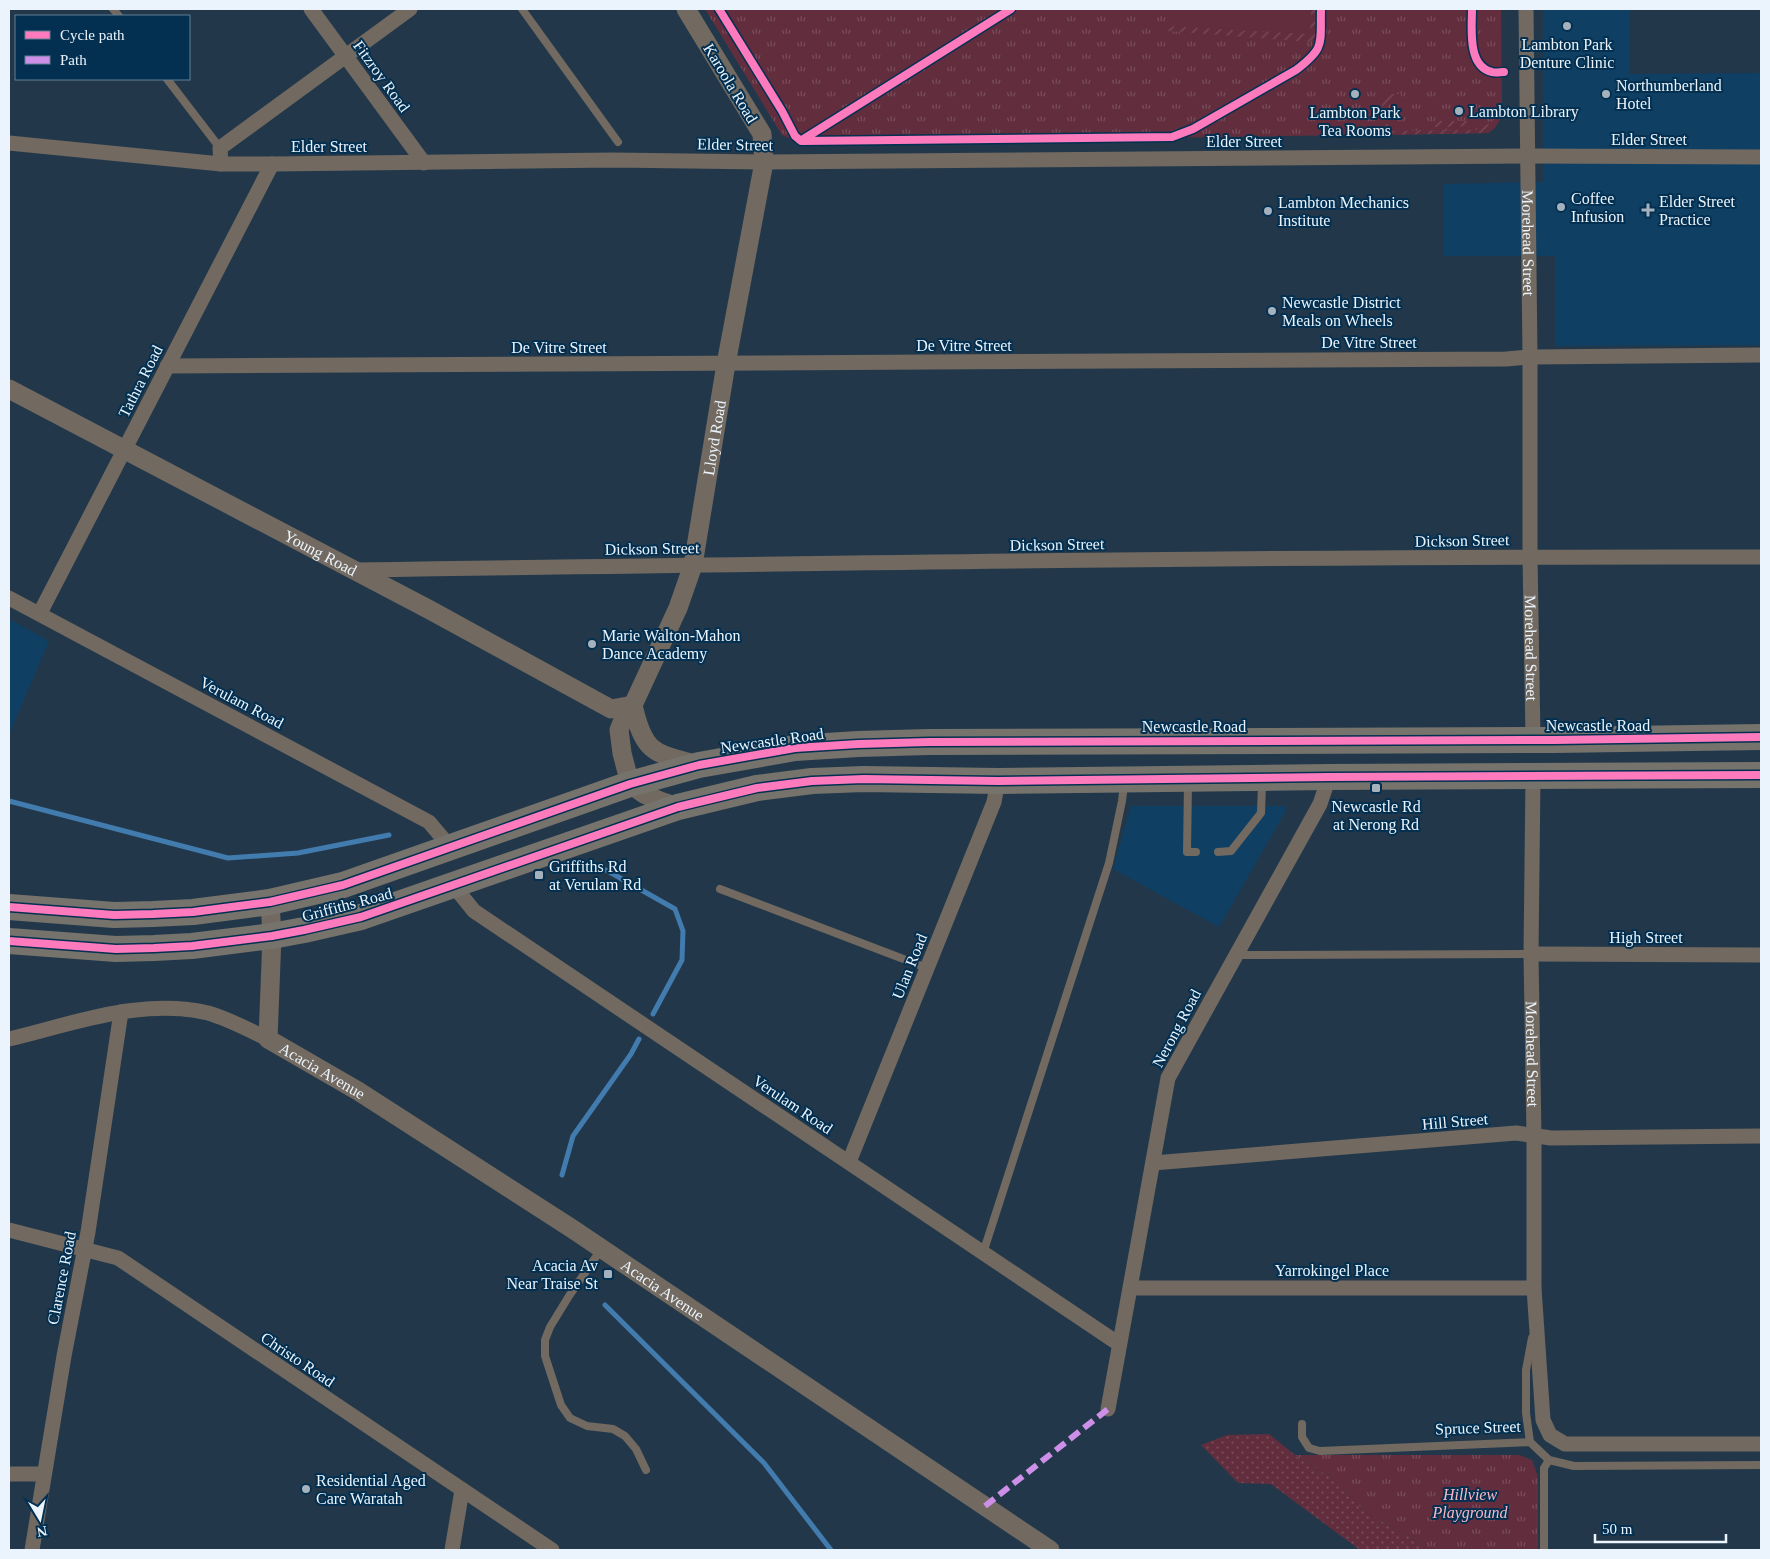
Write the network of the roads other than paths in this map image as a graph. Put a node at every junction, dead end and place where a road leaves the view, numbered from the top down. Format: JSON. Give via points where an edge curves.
{"nodes":[{"id":1,"x":311,"y":9,"type":"edge"},
{"id":2,"x":410,"y":9,"type":"edge"},
{"id":3,"x":522,"y":9,"type":"edge"},
{"id":4,"x":686,"y":9,"type":"edge"},
{"id":5,"x":1526,"y":9,"type":"edge"},
{"id":6,"x":346,"y":56,"type":"junction"},
{"id":7,"x":168,"y":80,"type":"edge"},
{"id":8,"x":618,"y":142,"type":"dead end"},
{"id":9,"x":9,"y":143,"type":"edge"},
{"id":10,"x":221,"y":156,"type":"junction"},
{"id":11,"x":1528,"y":156,"type":"junction"},
{"id":12,"x":1761,"y":156,"type":"edge"},
{"id":13,"x":764,"y":162,"type":"junction"},
{"id":14,"x":424,"y":163,"type":"junction"},
{"id":15,"x":272,"y":164,"type":"junction"},
{"id":16,"x":1761,"y":355,"type":"edge"},
{"id":17,"x":1530,"y":356,"type":"junction"},
{"id":18,"x":726,"y":364,"type":"junction"},
{"id":19,"x":167,"y":366,"type":"junction"},
{"id":20,"x":9,"y":389,"type":"edge"},
{"id":21,"x":125,"y":450,"type":"junction"},
{"id":22,"x":1530,"y":556,"type":"junction"},
{"id":23,"x":1761,"y":556,"type":"edge"},
{"id":24,"x":693,"y":565,"type":"junction"},
{"id":25,"x":354,"y":570,"type":"junction"},
{"id":26,"x":9,"y":598,"type":"edge"},
{"id":27,"x":40,"y":613,"type":"junction"},
{"id":28,"x":633,"y":704,"type":"junction"},
{"id":29,"x":1761,"y":737,"type":"edge"},
{"id":30,"x":1333,"y":739,"type":"junction"},
{"id":31,"x":1533,"y":739,"type":"junction"},
{"id":32,"x":699,"y":765,"type":"junction"},
{"id":33,"x":1761,"y":775,"type":"edge"},
{"id":34,"x":1533,"y":776,"type":"junction"},
{"id":35,"x":1329,"y":777,"type":"junction"},
{"id":36,"x":1262,"y":778,"type":"junction"},
{"id":37,"x":1188,"y":779,"type":"junction"},
{"id":38,"x":1124,"y":780,"type":"junction"},
{"id":39,"x":998,"y":781,"type":"junction"},
{"id":40,"x":630,"y":784,"type":"junction"},
{"id":41,"x":678,"y":806,"type":"junction"},
{"id":42,"x":451,"y":848,"type":"junction"},
{"id":43,"x":1196,"y":852,"type":"dead end"},
{"id":44,"x":1218,"y":852,"type":"dead end"},
{"id":45,"x":453,"y":885,"type":"junction"},
{"id":46,"x":720,"y":889,"type":"dead end"},
{"id":47,"x":270,"y":902,"type":"junction"},
{"id":48,"x":9,"y":907,"type":"edge"},
{"id":49,"x":272,"y":936,"type":"junction"},
{"id":50,"x":9,"y":942,"type":"edge"},
{"id":51,"x":1531,"y":954,"type":"junction"},
{"id":52,"x":1761,"y":955,"type":"edge"},
{"id":53,"x":1235,"y":956,"type":"junction"},
{"id":54,"x":927,"y":968,"type":"junction"},
{"id":55,"x":121,"y":1012,"type":"junction"},
{"id":56,"x":9,"y":1039,"type":"edge"},
{"id":57,"x":268,"y":1039,"type":"junction"},
{"id":58,"x":1534,"y":1136,"type":"junction"},
{"id":59,"x":1761,"y":1136,"type":"edge"},
{"id":60,"x":849,"y":1162,"type":"junction"},
{"id":61,"x":1153,"y":1162,"type":"junction"},
{"id":62,"x":9,"y":1230,"type":"edge"},
{"id":63,"x":84,"y":1248,"type":"junction"},
{"id":64,"x":602,"y":1248,"type":"junction"},
{"id":65,"x":983,"y":1253,"type":"junction"},
{"id":66,"x":1130,"y":1288,"type":"junction"},
{"id":67,"x":1534,"y":1288,"type":"junction"},
{"id":68,"x":1535,"y":1323,"type":"junction"},
{"id":69,"x":1119,"y":1344,"type":"junction"},
{"id":70,"x":1108,"y":1409,"type":"dead end"},
{"id":71,"x":1302,"y":1424,"type":"dead end"},
{"id":72,"x":1530,"y":1442,"type":"junction"},
{"id":73,"x":1761,"y":1444,"type":"edge"},
{"id":74,"x":1548,"y":1460,"type":"junction"},
{"id":75,"x":1761,"y":1465,"type":"edge"},
{"id":76,"x":646,"y":1470,"type":"dead end"},
{"id":77,"x":9,"y":1474,"type":"edge"},
{"id":78,"x":43,"y":1474,"type":"junction"},
{"id":79,"x":462,"y":1490,"type":"junction"},
{"id":80,"x":32,"y":1550,"type":"edge"},
{"id":81,"x":452,"y":1550,"type":"edge"},
{"id":82,"x":552,"y":1550,"type":"edge"},
{"id":83,"x":1050,"y":1550,"type":"edge"},
{"id":84,"x":1544,"y":1550,"type":"edge"}],
"edges":[{"from":1,"to":6,"type":"street","name":"Fitzroy Road"},
{"from":2,"to":6,"type":"street"},
{"from":3,"to":8,"type":"lane"},
{"from":4,"to":13,"type":"street","name":"Karoola Road","via":[[762,134]]},
{"from":5,"to":11,"type":"street","name":"Morehead Street"},
{"from":6,"to":10,"type":"street"},
{"from":6,"to":14,"type":"street","name":"Fitzroy Road"},
{"from":7,"to":10,"type":"lane"},
{"from":9,"to":10,"type":"street","name":"Elder Street"},
{"from":10,"to":15,"type":"street","name":"Elder Street"},
{"from":11,"to":12,"type":"street","name":"Elder Street"},
{"from":11,"to":13,"type":"street","name":"Elder Street"},
{"from":11,"to":17,"type":"street","name":"Morehead Street"},
{"from":13,"to":14,"type":"street","name":"Elder Street"},
{"from":13,"to":18,"type":"street","name":"Lloyd Road"},
{"from":14,"to":15,"type":"street","name":"Elder Street"},
{"from":15,"to":19,"type":"street","name":"Tathra Road"},
{"from":16,"to":17,"type":"street","name":"De Vitre Street"},
{"from":17,"to":18,"type":"street","name":"De Vitre Street","via":[[1496,359]]},
{"from":17,"to":22,"type":"street","name":"Morehead Street"},
{"from":18,"to":19,"type":"street","name":"De Vitre Street"},
{"from":18,"to":24,"type":"street","name":"Lloyd Road"},
{"from":19,"to":21,"type":"street","name":"Tathra Road"},
{"from":20,"to":21,"type":"street","name":"Young Road"},
{"from":21,"to":25,"type":"street","name":"Young Road"},
{"from":21,"to":27,"type":"street","name":"Tathra Road"},
{"from":22,"to":23,"type":"street","name":"Dickson Street"},
{"from":22,"to":24,"type":"street","name":"Dickson Street"},
{"from":22,"to":31,"type":"street","name":"Morehead Street"},
{"from":24,"to":25,"type":"street","name":"Dickson Street"},
{"from":24,"to":28,"type":"street","name":"Lloyd Road","via":[[678,608]]},
{"from":25,"to":28,"type":"street","name":"Young Road","via":[[611,709]]},
{"from":26,"to":27,"type":"street","name":"Verulam Road"},
{"from":27,"to":42,"type":"street","name":"Verulam Road","via":[[429,822]]},
{"from":28,"to":32,"type":"street","via":[[641,734],[656,752]]},
{"from":28,"to":40,"type":"street","name":"Lloyd Road","via":[[619,730]]},
{"from":29,"to":31,"type":"highway","name":"Newcastle Road"},
{"from":30,"to":31,"type":"highway","name":"Newcastle Road"},
{"from":30,"to":32,"type":"highway","name":"Newcastle Road","via":[[858,744],[795,748]]},
{"from":30,"to":35,"type":"highway"},
{"from":31,"to":34,"type":"highway","name":"Morehead Street"},
{"from":32,"to":40,"type":"highway","name":"Newcastle Road"},
{"from":33,"to":34,"type":"highway"},
{"from":34,"to":35,"type":"highway"},
{"from":34,"to":51,"type":"street","name":"Morehead Street"},
{"from":35,"to":36,"type":"highway"},
{"from":35,"to":53,"type":"street","name":"Nerong Road","via":[[1320,804]]},
{"from":36,"to":37,"type":"highway"},
{"from":36,"to":44,"type":"lane","via":[[1261,813],[1231,851]]},
{"from":37,"to":38,"type":"highway"},
{"from":37,"to":43,"type":"lane","via":[[1187,852]]},
{"from":38,"to":39,"type":"highway"},
{"from":38,"to":65,"type":"lane","via":[[1109,863]]},
{"from":39,"to":41,"type":"highway","via":[[812,781],[757,788]]},
{"from":39,"to":54,"type":"street","name":"Ulan Road","via":[[994,802]]},
{"from":40,"to":41,"type":"street","via":[[644,794]]},
{"from":40,"to":42,"type":"highway","name":"Griffiths Road"},
{"from":41,"to":45,"type":"highway","name":"Griffiths Road"},
{"from":42,"to":47,"type":"highway","name":"Griffiths Road","via":[[343,885]]},
{"from":45,"to":49,"type":"highway","name":"Griffiths Road","via":[[361,917]]},
{"from":45,"to":60,"type":"street","name":"Verulam Road","via":[[474,911]]},
{"from":46,"to":54,"type":"lane"},
{"from":47,"to":48,"type":"highway","name":"Griffiths Road","via":[[193,912],[114,915]]},
{"from":47,"to":49,"type":"street","name":"Acacia Avenue"},
{"from":49,"to":50,"type":"highway","name":"Griffiths Road","via":[[116,949]]},
{"from":49,"to":57,"type":"street","name":"Acacia Avenue"},
{"from":51,"to":52,"type":"street","name":"High Street"},
{"from":51,"to":53,"type":"lane"},
{"from":51,"to":58,"type":"street","name":"Morehead Street"},
{"from":53,"to":61,"type":"street","name":"Nerong Road","via":[[1168,1078]]},
{"from":54,"to":60,"type":"street","name":"Ulan Road"},
{"from":55,"to":56,"type":"street","name":"Acacia Avenue"},
{"from":55,"to":57,"type":"street","name":"Acacia Avenue","via":[[154,1007],[190,1010],[223,1018]]},
{"from":55,"to":63,"type":"street","name":"Clarence Road"},
{"from":57,"to":64,"type":"street","name":"Acacia Avenue","via":[[358,1091]]},
{"from":58,"to":59,"type":"street","name":"Hill Street"},
{"from":58,"to":61,"type":"street","name":"Hill Street","via":[[1516,1133]]},
{"from":58,"to":67,"type":"street","name":"Morehead Street"},
{"from":60,"to":65,"type":"street","name":"Verulam Road"},
{"from":61,"to":66,"type":"street","name":"Nerong Road"},
{"from":62,"to":63,"type":"street","name":"Christo Road"},
{"from":63,"to":78,"type":"street","name":"Clarence Road"},
{"from":63,"to":79,"type":"street","name":"Christo Road","via":[[118,1258]]},
{"from":64,"to":76,"type":"lane","via":[[550,1327],[545,1340],[545,1356],[561,1405],[570,1418],[587,1426],[613,1429],[625,1436],[636,1449]]},
{"from":64,"to":83,"type":"street","name":"Acacia Avenue"},
{"from":65,"to":69,"type":"street","name":"Verulam Road"},
{"from":66,"to":67,"type":"street","name":"Yarrokingel Place"},
{"from":66,"to":69,"type":"street","name":"Nerong Road"},
{"from":67,"to":68,"type":"street","name":"Morehead Street"},
{"from":68,"to":72,"type":"lane","via":[[1526,1370]]},
{"from":68,"to":73,"type":"street","name":"Morehead Street","via":[[1543,1420],[1550,1435],[1565,1444]]},
{"from":69,"to":70,"type":"street","name":"Nerong Road"},
{"from":71,"to":72,"type":"lane","name":"Spruce Street","via":[[1302,1437],[1309,1448],[1320,1451]]},
{"from":72,"to":74,"type":"lane","name":"Spruce Street"},
{"from":74,"to":75,"type":"lane","via":[[1574,1466]]},
{"from":74,"to":84,"type":"lane","via":[[1544,1468]]},
{"from":77,"to":78,"type":"street"},
{"from":78,"to":80,"type":"street","name":"Clarence Road"},
{"from":79,"to":81,"type":"street"},
{"from":79,"to":82,"type":"street","name":"Christo Road"}]}
